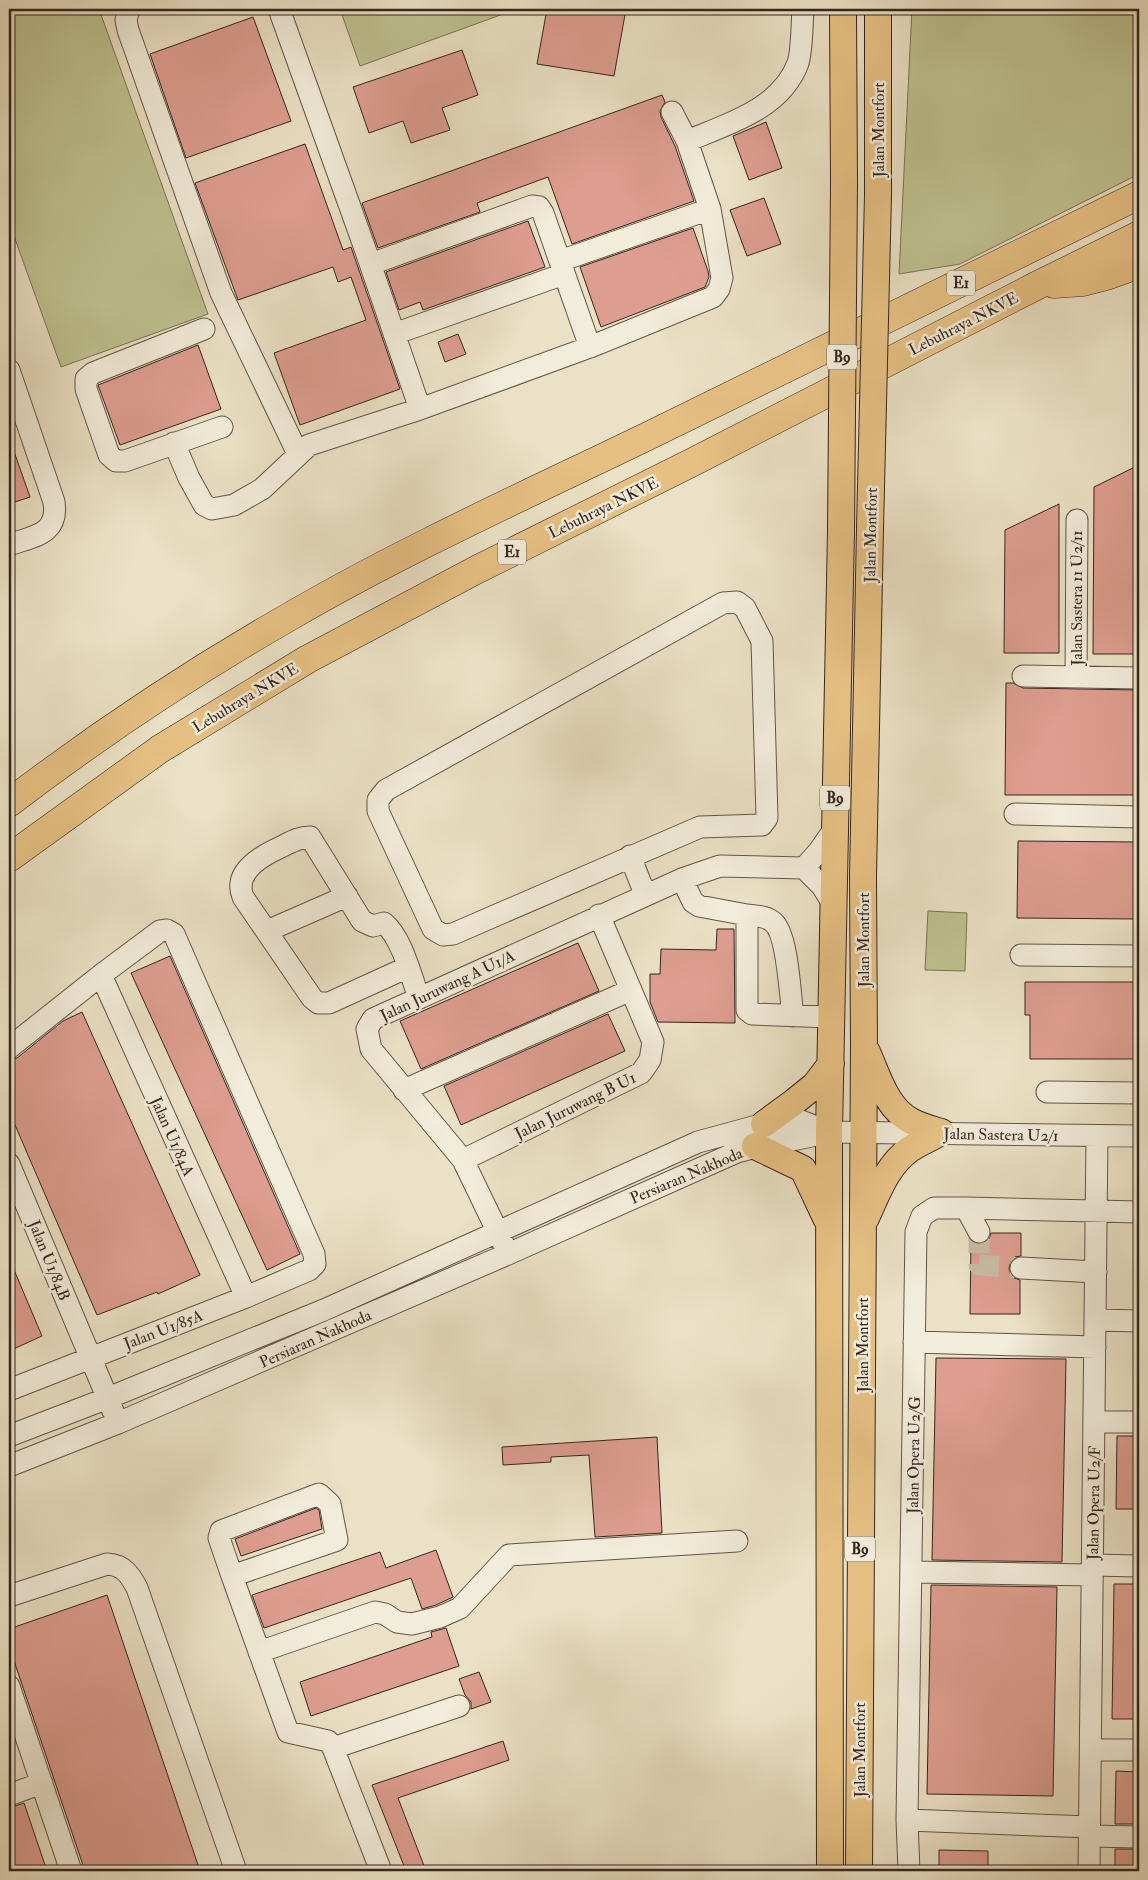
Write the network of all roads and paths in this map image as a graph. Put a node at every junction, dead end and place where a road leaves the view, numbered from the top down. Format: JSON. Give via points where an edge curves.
{"nodes":[{"id":1,"x":129,"y":9,"type":"edge"},
{"id":2,"x":279,"y":9,"type":"edge"},
{"id":3,"x":803,"y":9,"type":"edge"},
{"id":4,"x":843,"y":9,"type":"edge"},
{"id":5,"x":878,"y":9,"type":"edge"},
{"id":6,"x":672,"y":112,"type":"dead end"},
{"id":7,"x":687,"y":141,"type":"junction"},
{"id":8,"x":1139,"y":174,"type":"edge"},
{"id":9,"x":1129,"y":200,"type":"edge"},
{"id":10,"x":710,"y":209,"type":"junction"},
{"id":11,"x":1139,"y":235,"type":"edge"},
{"id":12,"x":371,"y":264,"type":"junction"},
{"id":13,"x":1139,"y":264,"type":"edge"},
{"id":14,"x":562,"y":268,"type":"junction"},
{"id":15,"x":1038,"y":285,"type":"junction"},
{"id":16,"x":204,"y":329,"type":"dead end"},
{"id":17,"x":394,"y":334,"type":"junction"},
{"id":18,"x":590,"y":347,"type":"junction"},
{"id":19,"x":9,"y":370,"type":"edge"},
{"id":20,"x":420,"y":409,"type":"junction"},
{"id":21,"x":222,"y":427,"type":"dead end"},
{"id":22,"x":174,"y":443,"type":"junction"},
{"id":23,"x":298,"y":454,"type":"junction"},
{"id":24,"x":1076,"y":520,"type":"dead end"},
{"id":25,"x":9,"y":544,"type":"edge"},
{"id":26,"x":1023,"y":676,"type":"dead end"},
{"id":27,"x":1076,"y":677,"type":"junction"},
{"id":28,"x":1139,"y":678,"type":"edge"},
{"id":29,"x":9,"y":802,"type":"edge"},
{"id":30,"x":1015,"y":814,"type":"dead end"},
{"id":31,"x":1139,"y":817,"type":"edge"},
{"id":32,"x":834,"y":828,"type":"junction"},
{"id":33,"x":630,"y":856,"type":"junction"},
{"id":34,"x":9,"y":858,"type":"edge"},
{"id":35,"x":804,"y":868,"type":"junction"},
{"id":36,"x":682,"y":878,"type":"junction"},
{"id":37,"x":645,"y":894,"type":"junction"},
{"id":38,"x":346,"y":896,"type":"junction"},
{"id":39,"x":833,"y":904,"type":"junction"},
{"id":40,"x":599,"y":915,"type":"junction"},
{"id":41,"x":747,"y":915,"type":"junction"},
{"id":42,"x":267,"y":931,"type":"junction"},
{"id":43,"x":1021,"y":955,"type":"dead end"},
{"id":44,"x":1139,"y":956,"type":"edge"},
{"id":45,"x":408,"y":967,"type":"junction"},
{"id":46,"x":101,"y":975,"type":"junction"},
{"id":47,"x":630,"y":990,"type":"junction"},
{"id":48,"x":419,"y":998,"type":"junction"},
{"id":49,"x":793,"y":1016,"type":"junction"},
{"id":50,"x":831,"y":1018,"type":"junction"},
{"id":51,"x":864,"y":1045,"type":"junction"},
{"id":52,"x":9,"y":1048,"type":"edge"},
{"id":53,"x":831,"y":1064,"type":"junction"},
{"id":54,"x":404,"y":1090,"type":"junction"},
{"id":55,"x":1047,"y":1092,"type":"dead end"},
{"id":56,"x":1139,"y":1094,"type":"edge"},
{"id":57,"x":863,"y":1131,"type":"junction"},
{"id":58,"x":830,"y":1132,"type":"junction"},
{"id":59,"x":941,"y":1132,"type":"junction"},
{"id":60,"x":759,"y":1135,"type":"junction"},
{"id":61,"x":1098,"y":1136,"type":"junction"},
{"id":62,"x":1139,"y":1136,"type":"edge"},
{"id":63,"x":463,"y":1160,"type":"junction"},
{"id":64,"x":9,"y":1164,"type":"edge"},
{"id":65,"x":966,"y":1208,"type":"junction"},
{"id":66,"x":1097,"y":1209,"type":"junction"},
{"id":67,"x":1139,"y":1212,"type":"edge"},
{"id":68,"x":862,"y":1226,"type":"junction"},
{"id":69,"x":830,"y":1228,"type":"junction"},
{"id":70,"x":498,"y":1232,"type":"junction"},
{"id":71,"x":979,"y":1232,"type":"tunnel mouth"},
{"id":72,"x":508,"y":1254,"type":"junction"},
{"id":73,"x":1020,"y":1268,"type":"tunnel mouth"},
{"id":74,"x":1096,"y":1272,"type":"junction"},
{"id":75,"x":246,"y":1297,"type":"junction"},
{"id":76,"x":1096,"y":1320,"type":"junction"},
{"id":77,"x":1139,"y":1321,"type":"edge"},
{"id":78,"x":914,"y":1342,"type":"junction"},
{"id":79,"x":1095,"y":1347,"type":"junction"},
{"id":80,"x":90,"y":1357,"type":"junction"},
{"id":81,"x":9,"y":1390,"type":"edge"},
{"id":82,"x":108,"y":1398,"type":"junction"},
{"id":83,"x":1094,"y":1422,"type":"junction"},
{"id":84,"x":1139,"y":1422,"type":"edge"},
{"id":85,"x":118,"y":1423,"type":"junction"},
{"id":86,"x":9,"y":1436,"type":"edge"},
{"id":87,"x":9,"y":1466,"type":"edge"},
{"id":88,"x":737,"y":1541,"type":"dead end"},
{"id":89,"x":1139,"y":1566,"type":"edge"},
{"id":90,"x":1092,"y":1570,"type":"junction"},
{"id":91,"x":911,"y":1572,"type":"junction"},
{"id":92,"x":232,"y":1576,"type":"junction"},
{"id":93,"x":9,"y":1596,"type":"edge"},
{"id":94,"x":259,"y":1652,"type":"junction"},
{"id":95,"x":9,"y":1686,"type":"edge"},
{"id":96,"x":459,"y":1706,"type":"dead end"},
{"id":97,"x":334,"y":1748,"type":"junction"},
{"id":98,"x":1091,"y":1750,"type":"junction"},
{"id":99,"x":1139,"y":1750,"type":"edge"},
{"id":100,"x":42,"y":1783,"type":"junction"},
{"id":101,"x":9,"y":1795,"type":"edge"},
{"id":102,"x":907,"y":1820,"type":"junction"},
{"id":103,"x":1090,"y":1831,"type":"junction"},
{"id":104,"x":1139,"y":1837,"type":"edge"},
{"id":105,"x":830,"y":1860,"type":"edge"},
{"id":106,"x":379,"y":1870,"type":"edge"},
{"id":107,"x":71,"y":1871,"type":"edge"},
{"id":108,"x":236,"y":1871,"type":"edge"},
{"id":109,"x":816,"y":1871,"type":"edge"},
{"id":110,"x":859,"y":1871,"type":"edge"},
{"id":111,"x":908,"y":1871,"type":"edge"},
{"id":112,"x":1089,"y":1871,"type":"edge"}],
"edges":[{"from":1,"to":23,"type":"street","via":[[128,30],[221,293]]},
{"from":2,"to":12,"type":"street"},
{"from":3,"to":7,"type":"street","via":[[799,61],[790,80],[754,112]]},
{"from":4,"to":32,"type":"main road","name":"Jalan Montfort","number":"B9","bridge":true,"via":[[841,531]]},
{"from":5,"to":51,"type":"main road","name":"Jalan Montfort","number":"B9","bridge":true,"via":[[878,195],[863,877]]},
{"from":6,"to":7,"type":"street"},
{"from":7,"to":10,"type":"street"},
{"from":8,"to":9,"type":"highway","via":[[1129,187]]},
{"from":9,"to":29,"type":"highway","number":"E1","via":[[393,561],[192,674]]},
{"from":10,"to":14,"type":"street"},
{"from":10,"to":18,"type":"street","via":[[722,278],[713,297]]},
{"from":11,"to":15,"type":"highway","name":"Lebuhraya NKVE","number":"E1"},
{"from":12,"to":14,"type":"street","via":[[532,206],[539,207],[543,213]]},
{"from":12,"to":17,"type":"street"},
{"from":13,"to":15,"type":"highway","via":[[1083,282]]},
{"from":14,"to":17,"type":"street"},
{"from":14,"to":18,"type":"street"},
{"from":15,"to":34,"type":"highway","name":"Lebuhraya NKVE","number":"E1","via":[[478,569],[308,659],[160,749]]},
{"from":16,"to":22,"type":"street","via":[[93,373],[86,379],[86,389],[109,455],[116,461],[125,461]]},
{"from":17,"to":20,"type":"street"},
{"from":18,"to":20,"type":"street"},
{"from":19,"to":25,"type":"street","via":[[56,513],[50,528]]},
{"from":20,"to":23,"type":"street","via":[[310,445]]},
{"from":21,"to":22,"type":"street"},
{"from":22,"to":23,"type":"street","via":[[204,505],[212,509],[234,505],[262,489]]},
{"from":24,"to":27,"type":"street","name":"Jalan Sastera 11 U2/11"},
{"from":26,"to":27,"type":"street"},
{"from":27,"to":28,"type":"street"},
{"from":30,"to":31,"type":"street"},
{"from":32,"to":35,"type":"street"},
{"from":32,"to":39,"type":"main road","name":"Jalan Montfort","number":"B9"},
{"from":33,"to":33,"type":"street","via":[[453,934],[443,934],[433,929],[378,811],[378,800],[386,790],[706,613],[723,604],[737,602],[746,608],[762,641],[767,818],[762,824],[700,827]]},
{"from":33,"to":37,"type":"street"},
{"from":35,"to":36,"type":"street","name":"Jalan Juruwang A U1/A","via":[[720,866]]},
{"from":35,"to":39,"type":"street","via":[[822,886]]},
{"from":36,"to":37,"type":"street","name":"Jalan Juruwang A U1/A"},
{"from":36,"to":41,"type":"street","via":[[693,902],[699,906]]},
{"from":37,"to":40,"type":"street","name":"Jalan Juruwang A U1/A"},
{"from":38,"to":42,"type":"street"},
{"from":38,"to":42,"type":"street","via":[[310,837],[301,837],[263,855],[247,869],[240,884],[243,897]]},
{"from":38,"to":45,"type":"street","via":[[362,921],[373,926],[384,923],[392,930]]},
{"from":39,"to":50,"type":"main road","name":"Jalan Montfort","number":"B9"},
{"from":40,"to":47,"type":"street","name":"Jalan Juruwang B U1"},
{"from":40,"to":48,"type":"street","name":"Jalan Juruwang A U1/A"},
{"from":41,"to":49,"type":"street","via":[[763,917],[780,930]]},
{"from":41,"to":49,"type":"street","via":[[747,1010],[752,1014]]},
{"from":42,"to":45,"type":"street","via":[[318,1003],[329,1003]]},
{"from":43,"to":44,"type":"street"},
{"from":45,"to":48,"type":"street"},
{"from":46,"to":52,"type":"street"},
{"from":46,"to":75,"type":"street","name":"Jalan U1/84A"},
{"from":46,"to":75,"type":"street","name":"Jalan U1/85A","via":[[160,931],[174,934],[314,1254],[315,1264],[309,1270]]},
{"from":47,"to":54,"type":"street"},
{"from":47,"to":63,"type":"street","name":"Jalan Juruwang B U1","via":[[653,1042],[650,1060],[641,1073]]},
{"from":48,"to":54,"type":"street","name":"Jalan Juruwang A U1/A","via":[[373,1019],[368,1029],[371,1049]]},
{"from":49,"to":50,"type":"street"},
{"from":50,"to":53,"type":"main road","name":"Jalan Montfort","number":"B9"},
{"from":51,"to":57,"type":"main road","name":"Jalan Montfort","number":"B9"},
{"from":51,"to":59,"type":"main road","via":[[889,1100],[898,1111],[910,1121]]},
{"from":53,"to":58,"type":"main road","name":"Jalan Montfort","number":"B9"},
{"from":53,"to":60,"type":"main road","via":[[815,1085]]},
{"from":54,"to":63,"type":"street","name":"Jalan Juruwang A U1/A"},
{"from":55,"to":56,"type":"street"},
{"from":57,"to":58,"type":"street","name":"Jalan Sastera U2/1"},
{"from":57,"to":59,"type":"street","name":"Jalan Sastera U2/1"},
{"from":57,"to":68,"type":"main road","name":"Jalan Montfort","number":"B9"},
{"from":58,"to":60,"type":"street","name":"Persiaran Nakhoda","via":[[801,1139]]},
{"from":58,"to":69,"type":"main road","name":"Jalan Montfort","number":"B9"},
{"from":59,"to":61,"type":"street","name":"Jalan Sastera U2/1"},
{"from":59,"to":68,"type":"main road","via":[[909,1150],[896,1162],[883,1180]]},
{"from":60,"to":69,"type":"main road","via":[[802,1169]]},
{"from":60,"to":70,"type":"street","name":"Persiaran Nakhoda","via":[[698,1142]]},
{"from":60,"to":72,"type":"street","name":"Persiaran Nakhoda","via":[[737,1152]]},
{"from":61,"to":62,"type":"street","name":"Jalan Sastera U2/1"},
{"from":61,"to":66,"type":"street","name":"Jalan Opera U2/F"},
{"from":63,"to":70,"type":"street","name":"Jalan Juruwang A U1/A"},
{"from":64,"to":80,"type":"street","name":"Jalan U1/84B"},
{"from":65,"to":66,"type":"street","name":"Jalan Opera U2/G"},
{"from":65,"to":71,"type":"street"},
{"from":65,"to":78,"type":"street","name":"Jalan Opera U2/G","via":[[934,1208],[922,1216],[916,1232]]},
{"from":66,"to":67,"type":"street","name":"Jalan Opera U2/G"},
{"from":66,"to":74,"type":"street","name":"Jalan Opera U2/F"},
{"from":68,"to":110,"type":"main road","name":"Jalan Montfort","number":"B9"},
{"from":69,"to":105,"type":"main road","name":"Jalan Montfort","number":"B9"},
{"from":70,"to":72,"type":"street","name":"Jalan Juruwang A U1/A"},
{"from":70,"to":82,"type":"street","name":"Persiaran Nakhoda","via":[[324,1310]]},
{"from":72,"to":85,"type":"street","name":"Persiaran Nakhoda"},
{"from":73,"to":74,"type":"street"},
{"from":74,"to":76,"type":"street","name":"Jalan Opera U2/F"},
{"from":75,"to":80,"type":"street","name":"Jalan U1/85A"},
{"from":76,"to":77,"type":"street"},
{"from":76,"to":79,"type":"street","name":"Jalan Opera U2/F"},
{"from":78,"to":79,"type":"street"},
{"from":78,"to":91,"type":"street","name":"Jalan Opera U2/G"},
{"from":79,"to":83,"type":"street","name":"Jalan Opera U2/F"},
{"from":80,"to":81,"type":"street","name":"Jalan U1/85A"},
{"from":80,"to":82,"type":"street","name":"Jalan U1/84B"},
{"from":82,"to":85,"type":"street","name":"Jalan U1/84B"},
{"from":82,"to":86,"type":"street","name":"Persiaran Nakhoda"},
{"from":83,"to":84,"type":"street"},
{"from":83,"to":90,"type":"street","name":"Jalan Opera U2/F"},
{"from":85,"to":87,"type":"street","name":"Persiaran Nakhoda"},
{"from":88,"to":94,"type":"street","via":[[509,1556],[460,1608],[440,1617],[412,1624],[397,1622],[385,1614],[374,1612]]},
{"from":89,"to":90,"type":"street"},
{"from":90,"to":91,"type":"street"},
{"from":90,"to":98,"type":"street","name":"Jalan Opera U2/F"},
{"from":91,"to":102,"type":"street","name":"Jalan Opera U2/G"},
{"from":92,"to":92,"type":"street","via":[[219,1538],[222,1531],[319,1494],[330,1504],[337,1540]]},
{"from":92,"to":94,"type":"street"},
{"from":93,"to":108,"type":"street","via":[[107,1564],[116,1565],[128,1573],[137,1588]]},
{"from":94,"to":97,"type":"street","via":[[288,1732],[328,1741]]},
{"from":95,"to":100,"type":"street"},
{"from":96,"to":97,"type":"street"},
{"from":97,"to":106,"type":"street"},
{"from":98,"to":99,"type":"street"},
{"from":98,"to":103,"type":"street","name":"Jalan Opera U2/F"},
{"from":100,"to":101,"type":"street"},
{"from":100,"to":107,"type":"street"},
{"from":102,"to":103,"type":"street"},
{"from":102,"to":111,"type":"street","name":"Jalan Opera U2/G"},
{"from":103,"to":104,"type":"street"},
{"from":103,"to":112,"type":"street","name":"Jalan Opera U2/F"},
{"from":105,"to":109,"type":"main road"}]}
